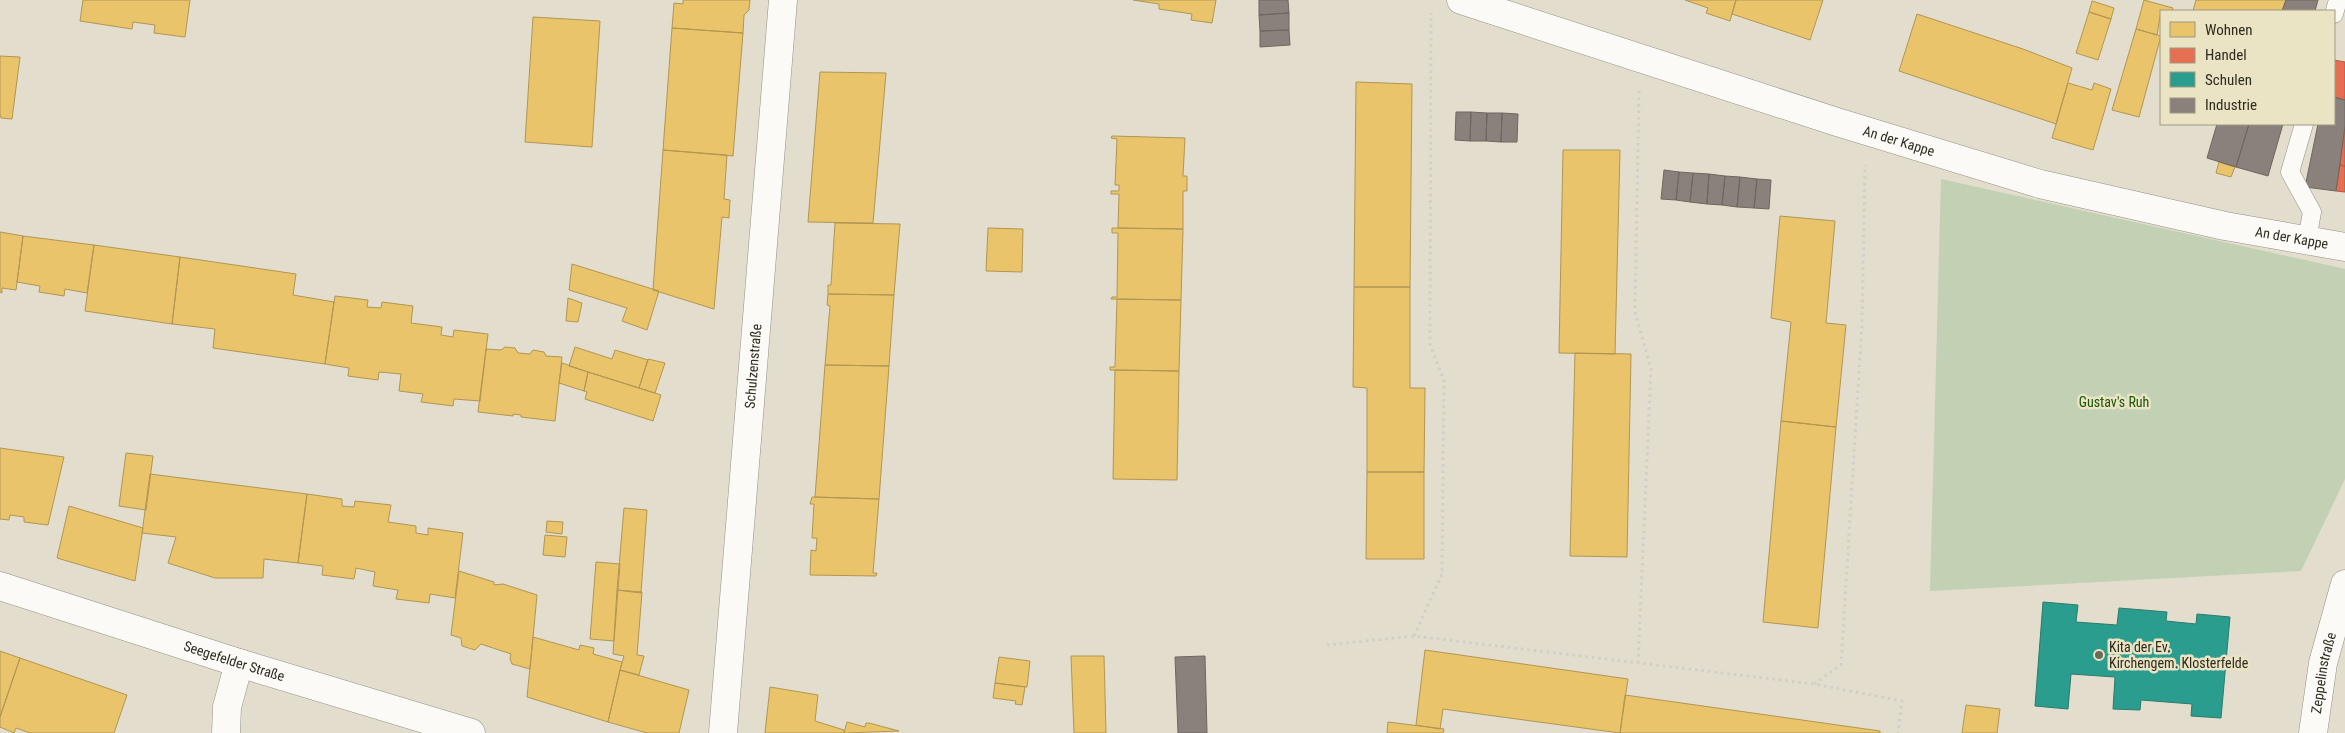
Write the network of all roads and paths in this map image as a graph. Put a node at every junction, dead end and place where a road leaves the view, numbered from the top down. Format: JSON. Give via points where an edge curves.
{"nodes":[{"id":1,"x":783,"y":0,"type":"edge"},
{"id":2,"x":1461,"y":0,"type":"edge"},
{"id":3,"x":1431,"y":10,"type":"dead end"},
{"id":4,"x":1639,"y":58,"type":"junction"},
{"id":5,"x":2304,"y":125,"type":"edge"},
{"id":6,"x":1866,"y":131,"type":"junction"},
{"id":7,"x":2306,"y":240,"type":"junction"},
{"id":8,"x":2345,"y":247,"type":"edge"},
{"id":9,"x":2345,"y":584,"type":"edge"},
{"id":10,"x":0,"y":586,"type":"edge"},
{"id":11,"x":1414,"y":636,"type":"junction"},
{"id":12,"x":1327,"y":645,"type":"dead end"},
{"id":13,"x":239,"y":663,"type":"junction"},
{"id":14,"x":1638,"y":663,"type":"junction"},
{"id":15,"x":1814,"y":684,"type":"junction"},
{"id":16,"x":226,"y":733,"type":"edge"},
{"id":17,"x":471,"y":733,"type":"edge"},
{"id":18,"x":723,"y":733,"type":"edge"},
{"id":19,"x":1898,"y":733,"type":"edge"},
{"id":20,"x":2312,"y":733,"type":"edge"}],
"edges":[{"from":1,"to":18,"type":"street","name":"Schulzenstraße"},
{"from":2,"to":4,"type":"street","name":"An der Kappe"},
{"from":3,"to":11,"type":"path","via":[[1430,344],[1444,380],[1442,574]]},
{"from":4,"to":6,"type":"street","name":"An der Kappe"},
{"from":4,"to":14,"type":"path","via":[[1635,312],[1651,368]]},
{"from":5,"to":7,"type":"lane","via":[[2290,172],[2312,212]]},
{"from":6,"to":7,"type":"street","name":"An der Kappe","via":[[2040,184],[2224,226]]},
{"from":6,"to":15,"type":"path","via":[[1862,324],[1841,665]]},
{"from":7,"to":8,"type":"street","name":"An der Kappe"},
{"from":9,"to":20,"type":"street","name":"Zeppelinstraße","via":[[2323,663]]},
{"from":10,"to":13,"type":"street","name":"Seegefelder Straße"},
{"from":11,"to":12,"type":"path"},
{"from":11,"to":14,"type":"path"},
{"from":13,"to":16,"type":"street","via":[[227,708]]},
{"from":13,"to":17,"type":"street","name":"Seegefelder Straße"},
{"from":14,"to":15,"type":"path"},
{"from":15,"to":19,"type":"path","via":[[1902,701]]}]}
